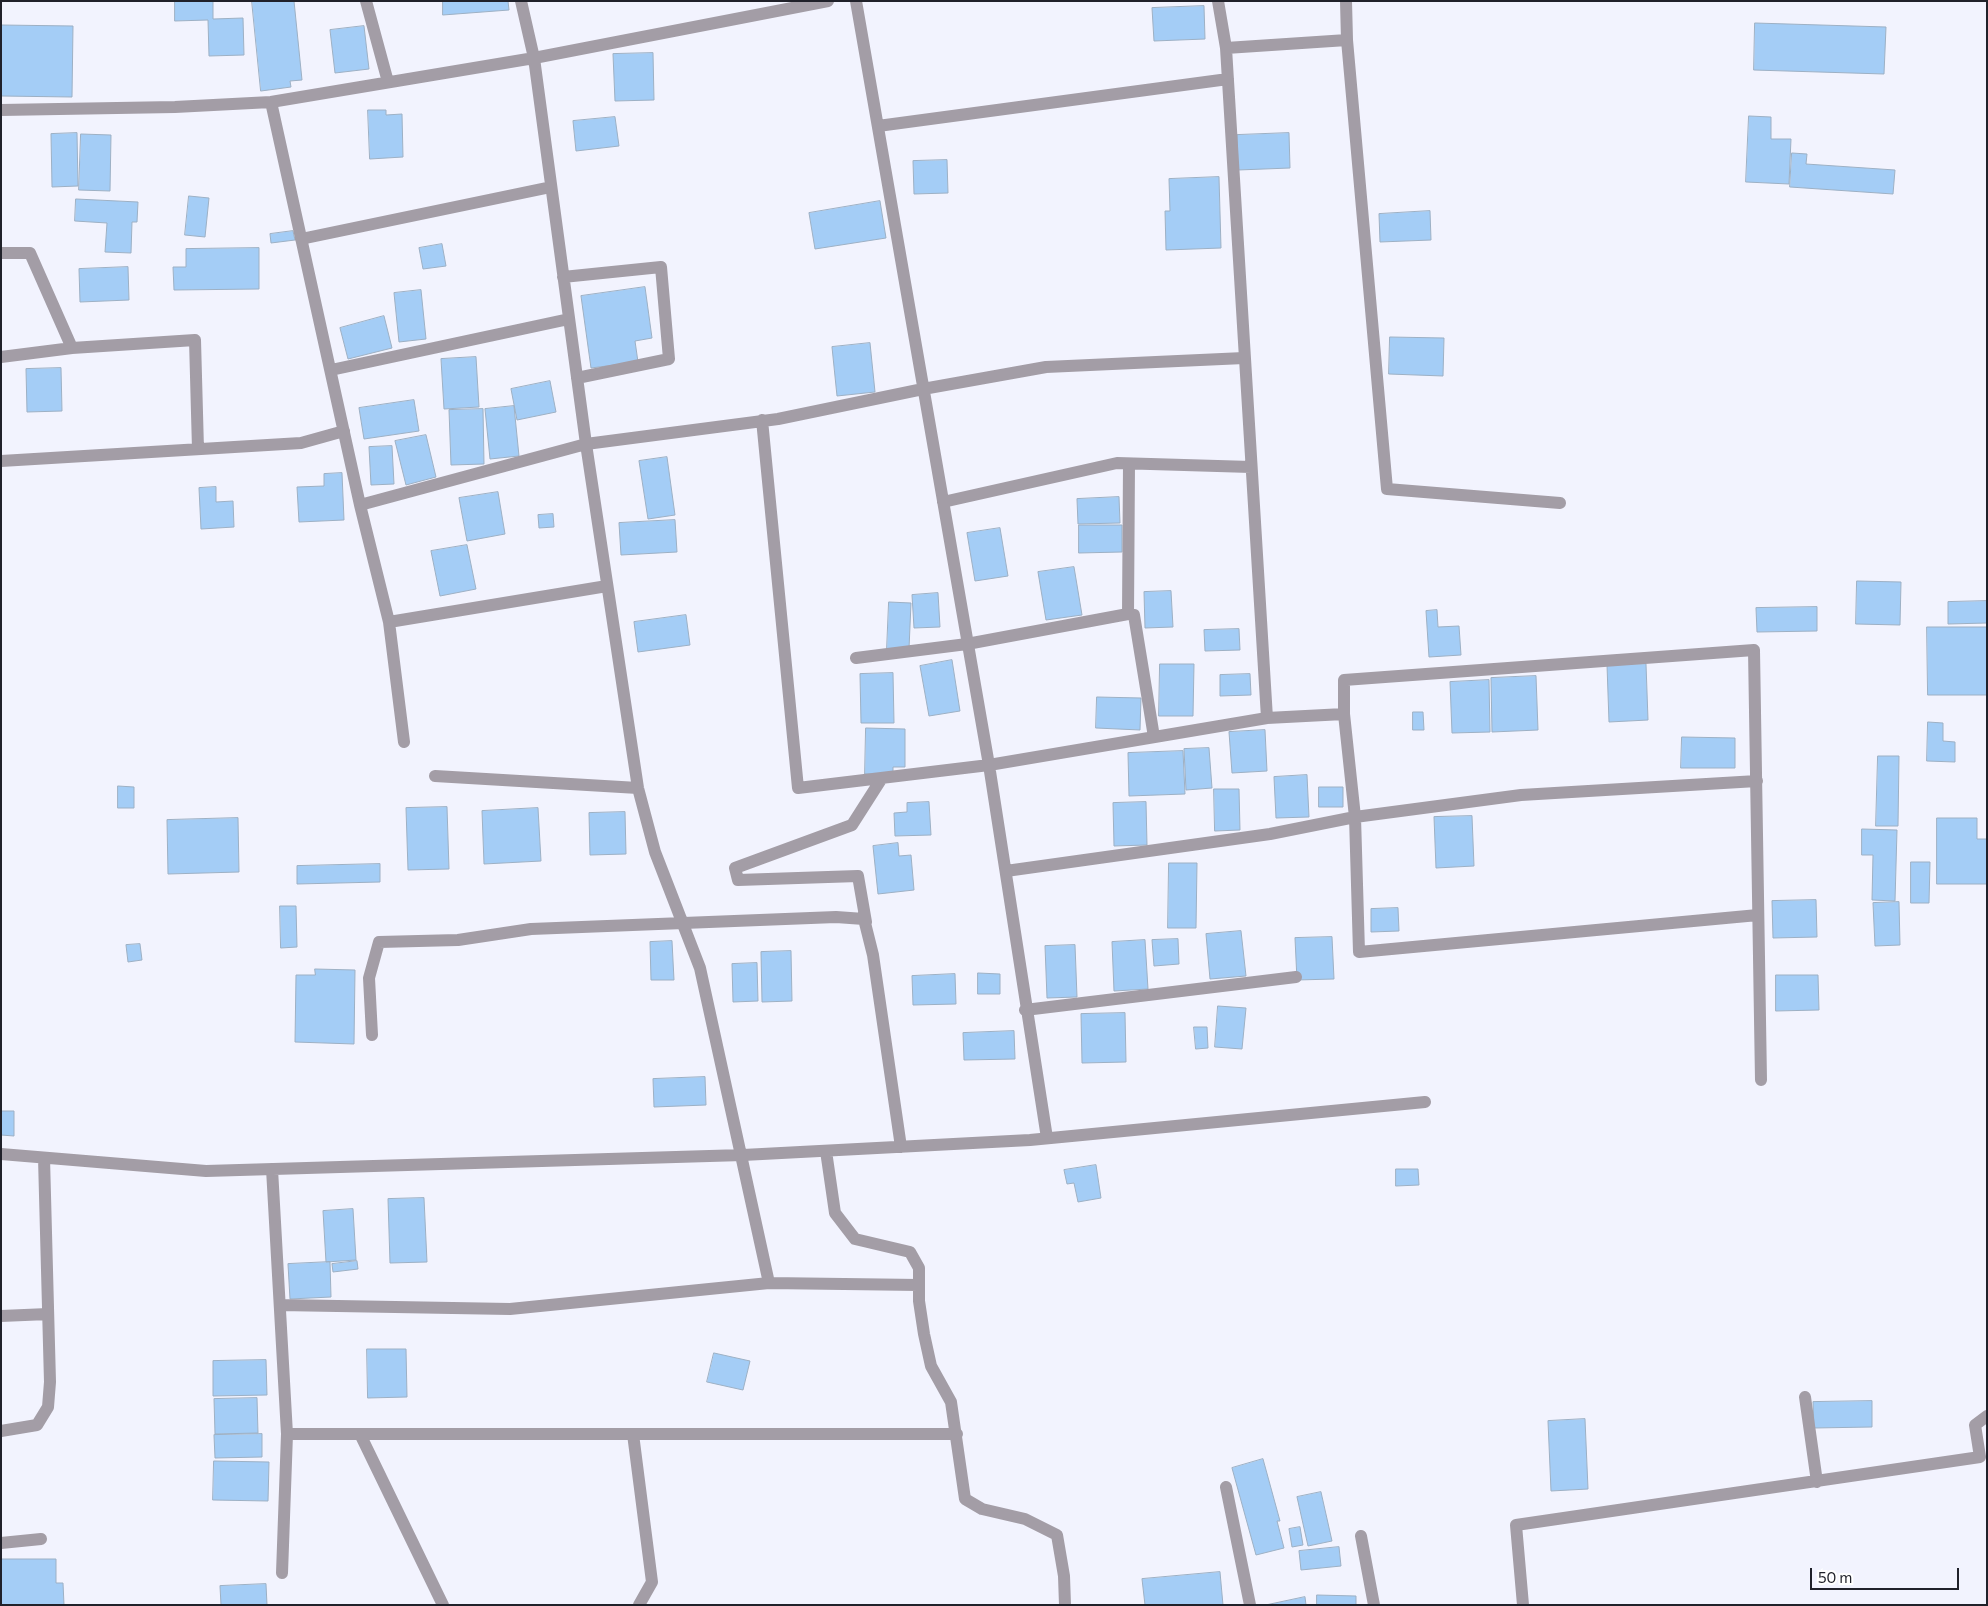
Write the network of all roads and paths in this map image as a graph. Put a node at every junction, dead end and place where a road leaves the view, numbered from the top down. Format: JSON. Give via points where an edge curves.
{"nodes":[{"id":1,"x":366,"y":1,"type":"edge"},
{"id":2,"x":521,"y":1,"type":"edge"},
{"id":3,"x":828,"y":1,"type":"edge"},
{"id":4,"x":856,"y":1,"type":"edge"},
{"id":5,"x":1218,"y":1,"type":"edge"},
{"id":6,"x":1346,"y":1,"type":"edge"},
{"id":7,"x":1347,"y":40,"type":"junction"},
{"id":8,"x":1226,"y":48,"type":"junction"},
{"id":9,"x":534,"y":58,"type":"junction"},
{"id":10,"x":1228,"y":79,"type":"junction"},
{"id":11,"x":388,"y":82,"type":"junction"},
{"id":12,"x":271,"y":102,"type":"junction"},
{"id":13,"x":1,"y":110,"type":"edge"},
{"id":14,"x":878,"y":126,"type":"junction"},
{"id":15,"x":551,"y":187,"type":"junction"},
{"id":16,"x":301,"y":239,"type":"junction"},
{"id":17,"x":1,"y":253,"type":"edge"},
{"id":18,"x":563,"y":277,"type":"junction"},
{"id":19,"x":569,"y":319,"type":"junction"},
{"id":20,"x":72,"y":348,"type":"junction"},
{"id":21,"x":1,"y":357,"type":"edge"},
{"id":22,"x":1244,"y":358,"type":"junction"},
{"id":23,"x":330,"y":370,"type":"junction"},
{"id":24,"x":577,"y":378,"type":"junction"},
{"id":25,"x":923,"y":389,"type":"junction"},
{"id":26,"x":762,"y":420,"type":"junction"},
{"id":27,"x":344,"y":431,"type":"junction"},
{"id":28,"x":586,"y":444,"type":"junction"},
{"id":29,"x":198,"y":449,"type":"junction"},
{"id":30,"x":1,"y":461,"type":"edge"},
{"id":31,"x":1129,"y":464,"type":"junction"},
{"id":32,"x":1251,"y":467,"type":"junction"},
{"id":33,"x":942,"y":502,"type":"junction"},
{"id":34,"x":1560,"y":503,"type":"dead end"},
{"id":35,"x":360,"y":505,"type":"junction"},
{"id":36,"x":607,"y":586,"type":"junction"},
{"id":37,"x":1128,"y":614,"type":"junction"},
{"id":38,"x":389,"y":622,"type":"junction"},
{"id":39,"x":967,"y":644,"type":"junction"},
{"id":40,"x":856,"y":658,"type":"dead end"},
{"id":41,"x":1344,"y":714,"type":"junction"},
{"id":42,"x":1267,"y":718,"type":"junction"},
{"id":43,"x":1154,"y":737,"type":"junction"},
{"id":44,"x":404,"y":742,"type":"dead end"},
{"id":45,"x":988,"y":766,"type":"junction"},
{"id":46,"x":435,"y":776,"type":"dead end"},
{"id":47,"x":882,"y":778,"type":"junction"},
{"id":48,"x":1757,"y":781,"type":"junction"},
{"id":49,"x":638,"y":788,"type":"junction"},
{"id":50,"x":1355,"y":817,"type":"junction"},
{"id":51,"x":1006,"y":871,"type":"junction"},
{"id":52,"x":1758,"y":915,"type":"junction"},
{"id":53,"x":682,"y":922,"type":"junction"},
{"id":54,"x":866,"y":922,"type":"junction"},
{"id":55,"x":1296,"y":977,"type":"dead end"},
{"id":56,"x":1025,"y":1010,"type":"junction"},
{"id":57,"x":372,"y":1035,"type":"dead end"},
{"id":58,"x":1761,"y":1080,"type":"dead end"},
{"id":59,"x":1425,"y":1102,"type":"dead end"},
{"id":60,"x":1047,"y":1138,"type":"junction"},
{"id":61,"x":901,"y":1147,"type":"junction"},
{"id":62,"x":826,"y":1151,"type":"junction"},
{"id":63,"x":1,"y":1154,"type":"edge"},
{"id":64,"x":743,"y":1155,"type":"junction"},
{"id":65,"x":44,"y":1158,"type":"junction"},
{"id":66,"x":272,"y":1169,"type":"junction"},
{"id":67,"x":769,"y":1283,"type":"junction"},
{"id":68,"x":919,"y":1285,"type":"junction"},
{"id":69,"x":280,"y":1306,"type":"junction"},
{"id":70,"x":48,"y":1314,"type":"junction"},
{"id":71,"x":1,"y":1316,"type":"edge"},
{"id":72,"x":1805,"y":1397,"type":"dead end"},
{"id":73,"x":1987,"y":1416,"type":"edge"},
{"id":74,"x":1,"y":1431,"type":"edge"},
{"id":75,"x":286,"y":1434,"type":"junction"},
{"id":76,"x":360,"y":1434,"type":"junction"},
{"id":77,"x":633,"y":1434,"type":"junction"},
{"id":78,"x":957,"y":1434,"type":"junction"},
{"id":79,"x":1818,"y":1482,"type":"junction"},
{"id":80,"x":1226,"y":1487,"type":"dead end"},
{"id":81,"x":1361,"y":1536,"type":"dead end"},
{"id":82,"x":41,"y":1539,"type":"dead end"},
{"id":83,"x":1,"y":1543,"type":"edge"},
{"id":84,"x":282,"y":1573,"type":"dead end"},
{"id":85,"x":443,"y":1605,"type":"edge"},
{"id":86,"x":638,"y":1605,"type":"edge"},
{"id":87,"x":1065,"y":1605,"type":"edge"},
{"id":88,"x":1250,"y":1605,"type":"edge"},
{"id":89,"x":1374,"y":1605,"type":"edge"},
{"id":90,"x":1522,"y":1605,"type":"edge"}],
"edges":[{"from":1,"to":11,"type":"street"},
{"from":2,"to":9,"type":"street"},
{"from":3,"to":9,"type":"street"},
{"from":4,"to":14,"type":"street"},
{"from":5,"to":8,"type":"street"},
{"from":6,"to":7,"type":"street"},
{"from":7,"to":8,"type":"street"},
{"from":7,"to":34,"type":"street","via":[[1387,489]]},
{"from":8,"to":10,"type":"street"},
{"from":9,"to":11,"type":"street"},
{"from":9,"to":15,"type":"street"},
{"from":10,"to":14,"type":"street"},
{"from":10,"to":22,"type":"street"},
{"from":11,"to":12,"type":"street"},
{"from":12,"to":13,"type":"street"},
{"from":12,"to":16,"type":"street"},
{"from":14,"to":25,"type":"street"},
{"from":15,"to":16,"type":"street"},
{"from":15,"to":18,"type":"street"},
{"from":16,"to":23,"type":"street"},
{"from":17,"to":20,"type":"street","via":[[30,252]]},
{"from":18,"to":19,"type":"street"},
{"from":18,"to":24,"type":"street","via":[[661,267],[668,359]]},
{"from":19,"to":23,"type":"street"},
{"from":19,"to":24,"type":"street"},
{"from":20,"to":21,"type":"street"},
{"from":20,"to":29,"type":"street","via":[[196,340]]},
{"from":22,"to":25,"type":"street","via":[[1046,366]]},
{"from":22,"to":32,"type":"street"},
{"from":23,"to":27,"type":"street"},
{"from":24,"to":28,"type":"street"},
{"from":25,"to":26,"type":"street"},
{"from":25,"to":33,"type":"street"},
{"from":26,"to":28,"type":"street"},
{"from":26,"to":47,"type":"street","via":[[798,788]]},
{"from":27,"to":29,"type":"street","via":[[300,443]]},
{"from":27,"to":35,"type":"street"},
{"from":28,"to":35,"type":"street"},
{"from":28,"to":36,"type":"street"},
{"from":29,"to":30,"type":"street"},
{"from":31,"to":32,"type":"street"},
{"from":31,"to":33,"type":"street","via":[[1117,463]]},
{"from":31,"to":37,"type":"street"},
{"from":32,"to":42,"type":"street"},
{"from":33,"to":39,"type":"street"},
{"from":35,"to":38,"type":"street"},
{"from":36,"to":38,"type":"street"},
{"from":36,"to":49,"type":"street"},
{"from":37,"to":39,"type":"street"},
{"from":37,"to":43,"type":"street","via":[[1134,615]]},
{"from":38,"to":44,"type":"street"},
{"from":39,"to":40,"type":"street"},
{"from":39,"to":45,"type":"street"},
{"from":41,"to":42,"type":"street"},
{"from":41,"to":48,"type":"street","via":[[1344,680],[1754,650]]},
{"from":41,"to":50,"type":"street"},
{"from":42,"to":43,"type":"street"},
{"from":43,"to":45,"type":"street"},
{"from":45,"to":47,"type":"street"},
{"from":45,"to":51,"type":"street"},
{"from":46,"to":49,"type":"street"},
{"from":47,"to":54,"type":"street","via":[[852,825],[735,868],[738,880],[858,876]]},
{"from":48,"to":50,"type":"street","via":[[1521,795]]},
{"from":48,"to":52,"type":"street"},
{"from":49,"to":53,"type":"street","via":[[655,852]]},
{"from":50,"to":51,"type":"street","via":[[1270,834]]},
{"from":50,"to":52,"type":"street","via":[[1359,952]]},
{"from":51,"to":56,"type":"street"},
{"from":52,"to":58,"type":"street"},
{"from":53,"to":54,"type":"street","via":[[836,917],[864,919]]},
{"from":53,"to":57,"type":"street","via":[[532,929],[458,940],[379,942],[369,978]]},
{"from":53,"to":64,"type":"street","via":[[700,968]]},
{"from":54,"to":61,"type":"street"},
{"from":55,"to":56,"type":"street"},
{"from":56,"to":60,"type":"street"},
{"from":59,"to":60,"type":"street"},
{"from":60,"to":61,"type":"street"},
{"from":61,"to":62,"type":"street"},
{"from":62,"to":64,"type":"street"},
{"from":62,"to":68,"type":"street","via":[[835,1213],[856,1239],[910,1252],[919,1268]]},
{"from":63,"to":65,"type":"street"},
{"from":64,"to":66,"type":"street"},
{"from":64,"to":67,"type":"street"},
{"from":65,"to":66,"type":"street","via":[[206,1171]]},
{"from":65,"to":70,"type":"street"},
{"from":66,"to":69,"type":"street"},
{"from":67,"to":68,"type":"street"},
{"from":67,"to":69,"type":"street","via":[[510,1310]]},
{"from":68,"to":78,"type":"street","via":[[931,1366],[951,1402]]},
{"from":69,"to":75,"type":"street"},
{"from":70,"to":71,"type":"street"},
{"from":70,"to":74,"type":"street","via":[[48,1407],[37,1425]]},
{"from":72,"to":79,"type":"street"},
{"from":73,"to":79,"type":"street","via":[[1975,1425],[1980,1457]]},
{"from":75,"to":76,"type":"street"},
{"from":75,"to":84,"type":"street"},
{"from":76,"to":77,"type":"street"},
{"from":76,"to":85,"type":"street"},
{"from":77,"to":78,"type":"street"},
{"from":77,"to":86,"type":"street","via":[[652,1582]]},
{"from":78,"to":87,"type":"street","via":[[965,1499],[982,1509],[1025,1519],[1057,1535]]},
{"from":79,"to":90,"type":"street","via":[[1516,1525]]},
{"from":80,"to":88,"type":"street"},
{"from":81,"to":89,"type":"street"},
{"from":82,"to":83,"type":"street"}]}
